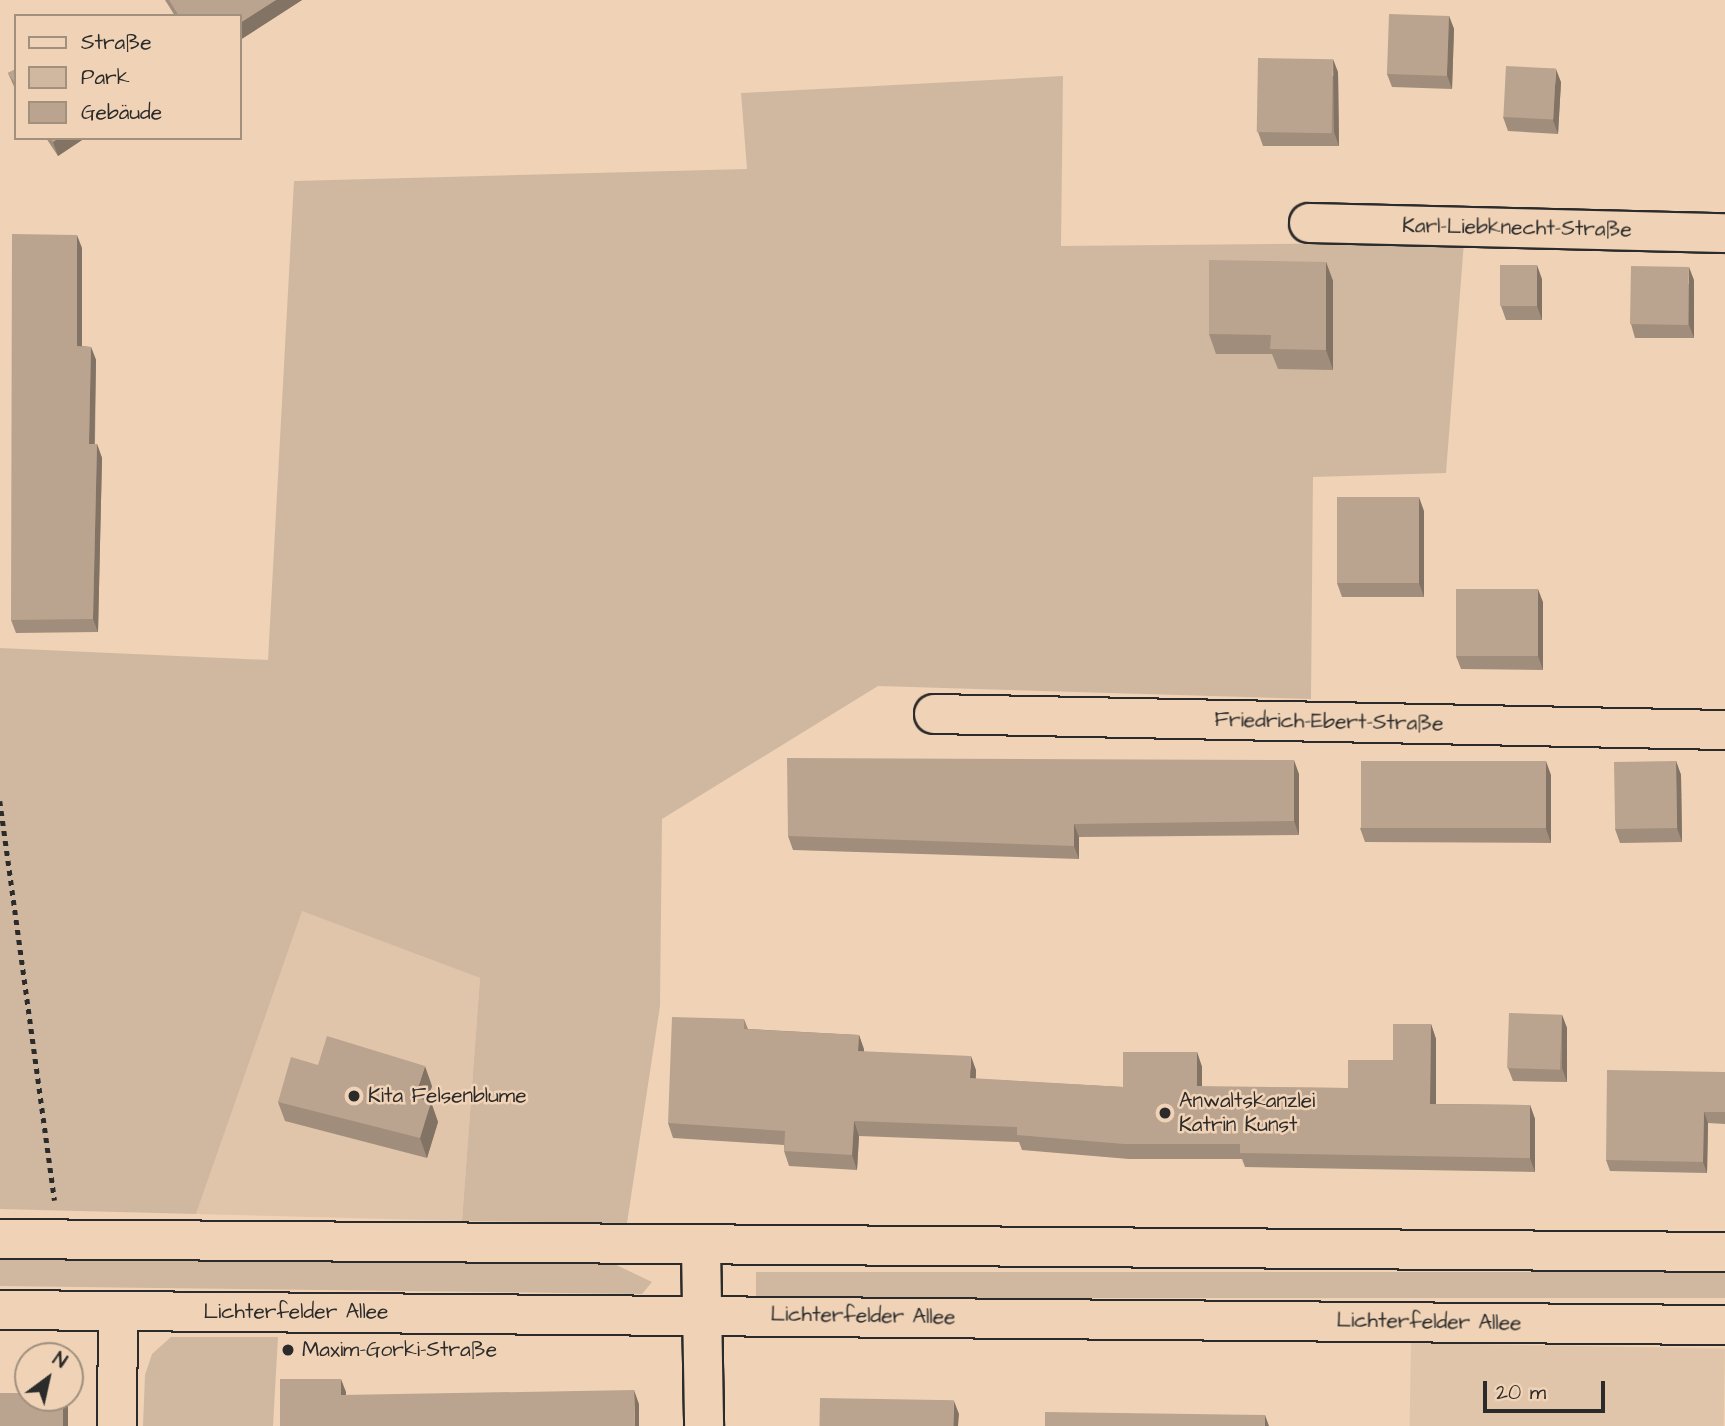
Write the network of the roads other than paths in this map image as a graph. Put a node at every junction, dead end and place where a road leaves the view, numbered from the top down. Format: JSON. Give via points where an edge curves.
{"nodes":[{"id":1,"x":1308,"y":223,"type":"dead end"},
{"id":2,"x":1725,"y":233,"type":"edge"},
{"id":3,"x":934,"y":714,"type":"dead end"},
{"id":4,"x":1725,"y":730,"type":"edge"},
{"id":5,"x":0,"y":1239,"type":"edge"},
{"id":6,"x":701,"y":1248,"type":"junction"},
{"id":7,"x":1725,"y":1252,"type":"edge"},
{"id":8,"x":0,"y":1310,"type":"edge"},
{"id":9,"x":118,"y":1312,"type":"junction"},
{"id":10,"x":702,"y":1314,"type":"junction"},
{"id":11,"x":1725,"y":1325,"type":"edge"},
{"id":12,"x":117,"y":1426,"type":"edge"},
{"id":13,"x":704,"y":1426,"type":"edge"}],
"edges":[{"from":1,"to":2,"type":"main road","name":"Karl-Liebknecht-Straße"},
{"from":3,"to":4,"type":"main road","name":"Friedrich-Ebert-Straße"},
{"from":5,"to":6,"type":"main road"},
{"from":6,"to":7,"type":"main road"},
{"from":6,"to":10,"type":"main road"},
{"from":8,"to":9,"type":"main road","name":"Lichterfelder Allee"},
{"from":9,"to":10,"type":"main road","name":"Lichterfelder Allee"},
{"from":9,"to":12,"type":"main road"},
{"from":10,"to":11,"type":"main road","name":"Lichterfelder Allee"},
{"from":10,"to":13,"type":"main road"}]}
